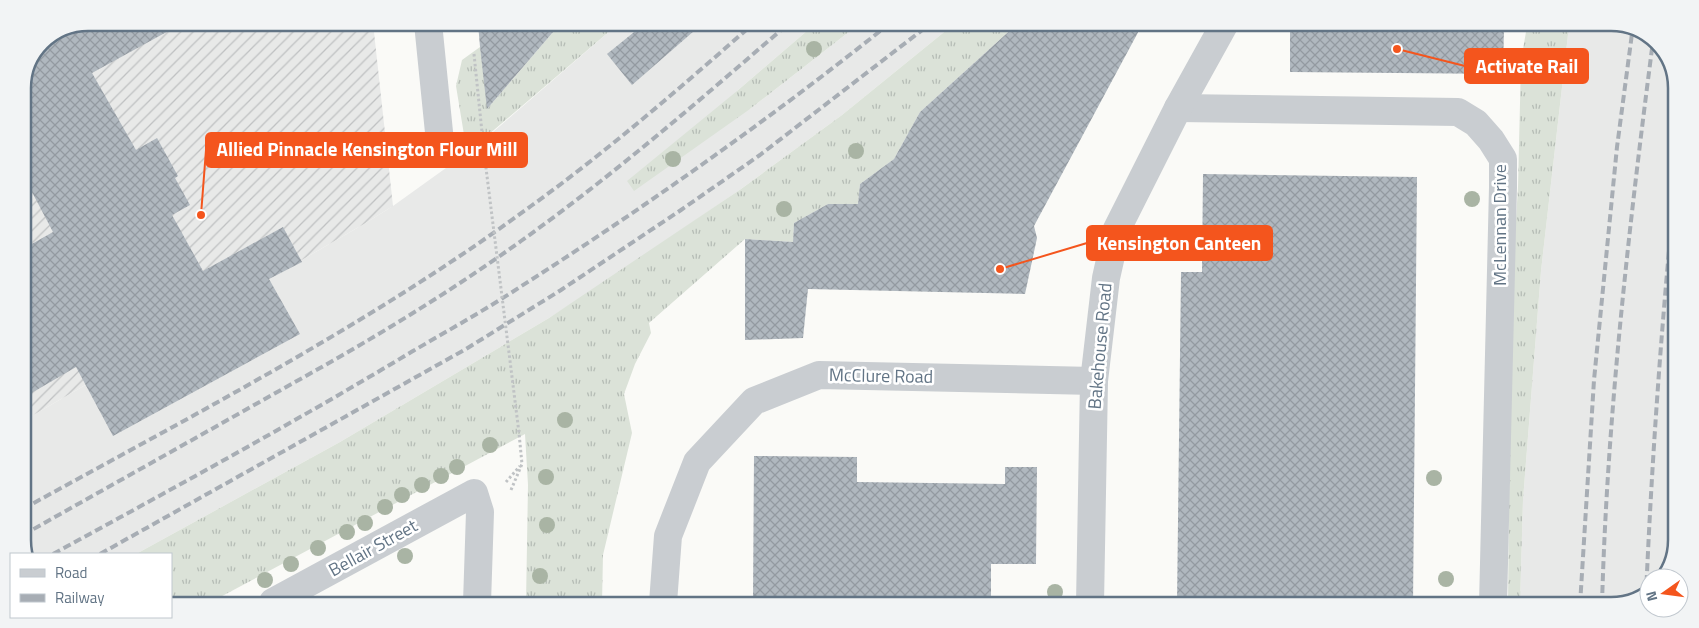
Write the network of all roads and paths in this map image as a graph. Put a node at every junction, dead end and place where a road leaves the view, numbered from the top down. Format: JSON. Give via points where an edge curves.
{"nodes":[{"id":1,"x":429,"y":31,"type":"edge"},
{"id":2,"x":1221,"y":31,"type":"edge"},
{"id":3,"x":474,"y":54,"type":"dead end"},
{"id":4,"x":1178,"y":108,"type":"junction"},
{"id":5,"x":442,"y":152,"type":"dead end"},
{"id":6,"x":1094,"y":381,"type":"junction"},
{"id":7,"x":522,"y":464,"type":"dead end"},
{"id":8,"x":282,"y":597,"type":"edge"},
{"id":9,"x":477,"y":597,"type":"edge"},
{"id":10,"x":663,"y":597,"type":"edge"},
{"id":11,"x":1090,"y":597,"type":"edge"},
{"id":12,"x":1492,"y":597,"type":"edge"}],
"edges":[{"from":1,"to":5,"type":"street"},
{"from":2,"to":4,"type":"street","name":"Bakehouse Road"},
{"from":3,"to":7,"type":"path","bridge":true},
{"from":4,"to":6,"type":"street","name":"Bakehouse Road","via":[[1117,229],[1106,278]]},
{"from":4,"to":12,"type":"street","name":"McLennan Drive","via":[[1458,112],[1476,123],[1491,140],[1503,160]]},
{"from":6,"to":10,"type":"street","name":"McClure Road","via":[[819,375],[754,401],[697,462],[668,536]]},
{"from":6,"to":11,"type":"street","name":"Bakehouse Road"},
{"from":8,"to":9,"type":"street","name":"Bellair Street","via":[[474,493],[480,512]]}]}
